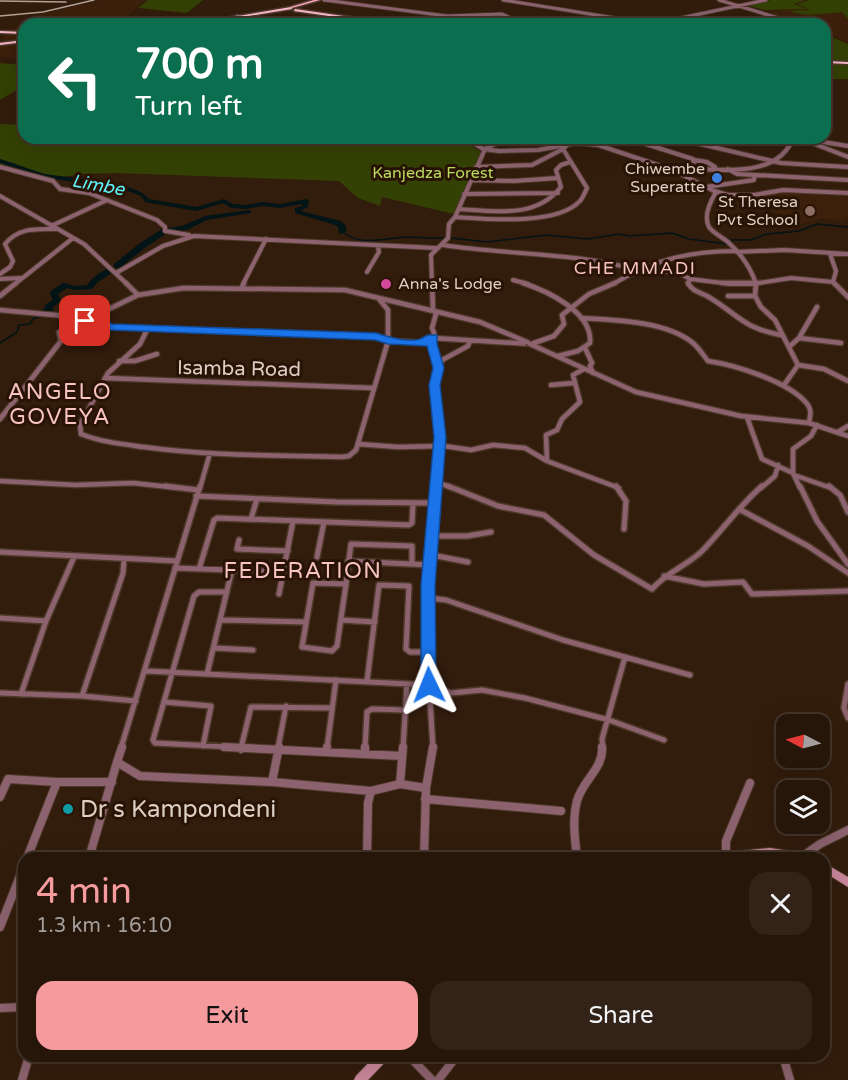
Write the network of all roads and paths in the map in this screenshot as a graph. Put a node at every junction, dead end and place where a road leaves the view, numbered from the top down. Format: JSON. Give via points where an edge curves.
{"nodes":[{"id":1,"x":318,"y":0,"type":"edge"},
{"id":2,"x":324,"y":0,"type":"edge"},
{"id":3,"x":503,"y":0,"type":"edge"},
{"id":4,"x":719,"y":0,"type":"edge"},
{"id":5,"x":728,"y":0,"type":"edge"},
{"id":6,"x":766,"y":0,"type":"edge"},
{"id":7,"x":735,"y":4,"type":"junction"},
{"id":8,"x":743,"y":6,"type":"junction"},
{"id":9,"x":294,"y":9,"type":"junction"},
{"id":10,"x":238,"y":17,"type":"junction"},
{"id":11,"x":232,"y":18,"type":"edge"},
{"id":12,"x":232,"y":18,"type":"edge"},
{"id":13,"x":241,"y":18,"type":"edge"},
{"id":14,"x":345,"y":18,"type":"edge"},
{"id":15,"x":510,"y":18,"type":"edge"},
{"id":16,"x":621,"y":18,"type":"edge"},
{"id":17,"x":686,"y":18,"type":"edge"},
{"id":18,"x":780,"y":18,"type":"edge"},
{"id":19,"x":0,"y":32,"type":"edge"},
{"id":20,"x":18,"y":33,"type":"edge"},
{"id":21,"x":18,"y":42,"type":"edge"},
{"id":22,"x":0,"y":44,"type":"edge"},
{"id":23,"x":831,"y":62,"type":"edge"},
{"id":24,"x":848,"y":63,"type":"edge"},
{"id":25,"x":831,"y":143,"type":"edge"},
{"id":26,"x":476,"y":144,"type":"edge"},
{"id":27,"x":495,"y":144,"type":"edge"},
{"id":28,"x":568,"y":144,"type":"junction"},
{"id":29,"x":645,"y":144,"type":"edge"},
{"id":30,"x":701,"y":144,"type":"edge"},
{"id":31,"x":792,"y":144,"type":"edge"},
{"id":32,"x":814,"y":144,"type":"edge"},
{"id":33,"x":556,"y":146,"type":"joint"},
{"id":34,"x":848,"y":146,"type":"edge"},
{"id":35,"x":485,"y":149,"type":"junction"},
{"id":36,"x":563,"y":149,"type":"junction"},
{"id":37,"x":848,"y":157,"type":"edge"},
{"id":38,"x":694,"y":160,"type":"junction"},
{"id":39,"x":774,"y":161,"type":"junction"},
{"id":40,"x":570,"y":162,"type":"junction"},
{"id":41,"x":0,"y":167,"type":"edge"},
{"id":42,"x":476,"y":167,"type":"junction"},
{"id":43,"x":694,"y":167,"type":"junction"},
{"id":44,"x":848,"y":167,"type":"edge"},
{"id":45,"x":683,"y":168,"type":"junction"},
{"id":46,"x":716,"y":168,"type":"junction"},
{"id":47,"x":673,"y":170,"type":"junction"},
{"id":48,"x":729,"y":171,"type":"junction"},
{"id":49,"x":754,"y":175,"type":"junction"},
{"id":50,"x":558,"y":178,"type":"junction"},
{"id":51,"x":471,"y":180,"type":"junction"},
{"id":52,"x":848,"y":180,"type":"edge"},
{"id":53,"x":706,"y":187,"type":"junction"},
{"id":54,"x":716,"y":192,"type":"junction"},
{"id":55,"x":558,"y":193,"type":"junction"},
{"id":56,"x":848,"y":193,"type":"edge"},
{"id":57,"x":464,"y":194,"type":"junction"},
{"id":58,"x":0,"y":196,"type":"edge"},
{"id":59,"x":105,"y":201,"type":"junction"},
{"id":60,"x":459,"y":209,"type":"junction"},
{"id":61,"x":455,"y":217,"type":"junction"},
{"id":62,"x":51,"y":226,"type":"junction"},
{"id":63,"x":57,"y":230,"type":"junction"},
{"id":64,"x":194,"y":236,"type":"junction"},
{"id":65,"x":72,"y":238,"type":"junction"},
{"id":66,"x":266,"y":239,"type":"junction"},
{"id":67,"x":443,"y":245,"type":"junction"},
{"id":68,"x":378,"y":247,"type":"junction"},
{"id":69,"x":436,"y":248,"type":"junction"},
{"id":70,"x":737,"y":251,"type":"junction"},
{"id":71,"x":830,"y":254,"type":"junction"},
{"id":72,"x":848,"y":254,"type":"edge"},
{"id":73,"x":639,"y":269,"type":"junction"},
{"id":74,"x":367,"y":272,"type":"dead end"},
{"id":75,"x":116,"y":273,"type":"junction"},
{"id":76,"x":0,"y":274,"type":"edge"},
{"id":77,"x":21,"y":278,"type":"junction"},
{"id":78,"x":0,"y":279,"type":"edge"},
{"id":79,"x":690,"y":279,"type":"junction"},
{"id":80,"x":513,"y":280,"type":"dead end"},
{"id":81,"x":833,"y":282,"type":"junction"},
{"id":82,"x":756,"y":283,"type":"junction"},
{"id":83,"x":242,"y":287,"type":"junction"},
{"id":84,"x":0,"y":296,"type":"edge"},
{"id":85,"x":138,"y":296,"type":"junction"},
{"id":86,"x":728,"y":296,"type":"dead end"},
{"id":87,"x":755,"y":296,"type":"junction"},
{"id":88,"x":848,"y":297,"type":"edge"},
{"id":89,"x":379,"y":298,"type":"junction"},
{"id":90,"x":573,"y":306,"type":"junction"},
{"id":91,"x":817,"y":307,"type":"dead end"},
{"id":92,"x":0,"y":310,"type":"edge"},
{"id":93,"x":433,"y":310,"type":"junction"},
{"id":94,"x":581,"y":318,"type":"junction"},
{"id":95,"x":96,"y":319,"type":"junction"},
{"id":96,"x":148,"y":328,"type":"junction"},
{"id":97,"x":160,"y":328,"type":"junction"},
{"id":98,"x":781,"y":335,"type":"junction"},
{"id":99,"x":168,"y":336,"type":"dead end"},
{"id":100,"x":433,"y":338,"type":"junction"},
{"id":101,"x":799,"y":338,"type":"junction"},
{"id":102,"x":388,"y":341,"type":"junction"},
{"id":103,"x":470,"y":341,"type":"junction"},
{"id":104,"x":529,"y":343,"type":"junction"},
{"id":105,"x":842,"y":343,"type":"dead end"},
{"id":106,"x":789,"y":346,"type":"junction"},
{"id":107,"x":585,"y":348,"type":"junction"},
{"id":108,"x":157,"y":354,"type":"dead end"},
{"id":109,"x":558,"y":356,"type":"junction"},
{"id":110,"x":119,"y":361,"type":"junction"},
{"id":111,"x":798,"y":365,"type":"junction"},
{"id":112,"x":439,"y":368,"type":"junction"},
{"id":113,"x":584,"y":369,"type":"junction"},
{"id":114,"x":593,"y":373,"type":"junction"},
{"id":115,"x":105,"y":378,"type":"junction"},
{"id":116,"x":848,"y":381,"type":"edge"},
{"id":117,"x":574,"y":383,"type":"junction"},
{"id":118,"x":551,"y":385,"type":"dead end"},
{"id":119,"x":784,"y":385,"type":"junction"},
{"id":120,"x":373,"y":388,"type":"junction"},
{"id":121,"x":747,"y":417,"type":"junction"},
{"id":122,"x":0,"y":418,"type":"edge"},
{"id":123,"x":809,"y":423,"type":"junction"},
{"id":124,"x":817,"y":425,"type":"junction"},
{"id":125,"x":848,"y":426,"type":"edge"},
{"id":126,"x":838,"y":432,"type":"junction"},
{"id":127,"x":848,"y":436,"type":"edge"},
{"id":128,"x":358,"y":444,"type":"junction"},
{"id":129,"x":439,"y":447,"type":"junction"},
{"id":130,"x":210,"y":453,"type":"junction"},
{"id":131,"x":547,"y":461,"type":"junction"},
{"id":132,"x":778,"y":465,"type":"junction"},
{"id":133,"x":794,"y":474,"type":"junction"},
{"id":134,"x":0,"y":481,"type":"edge"},
{"id":135,"x":436,"y":482,"type":"junction"},
{"id":136,"x":197,"y":493,"type":"junction"},
{"id":137,"x":256,"y":499,"type":"junction"},
{"id":138,"x":435,"y":502,"type":"junction"},
{"id":139,"x":413,"y":504,"type":"junction"},
{"id":140,"x":739,"y":509,"type":"junction"},
{"id":141,"x":848,"y":512,"type":"edge"},
{"id":142,"x":251,"y":519,"type":"junction"},
{"id":143,"x":293,"y":521,"type":"junction"},
{"id":144,"x":324,"y":522,"type":"junction"},
{"id":145,"x":624,"y":529,"type":"dead end"},
{"id":146,"x":491,"y":532,"type":"dead end"},
{"id":147,"x":433,"y":536,"type":"junction"},
{"id":148,"x":239,"y":540,"type":"dead end"},
{"id":149,"x":288,"y":551,"type":"junction"},
{"id":150,"x":0,"y":552,"type":"edge"},
{"id":151,"x":432,"y":555,"type":"junction"},
{"id":152,"x":74,"y":557,"type":"junction"},
{"id":153,"x":317,"y":557,"type":"dead end"},
{"id":154,"x":124,"y":559,"type":"junction"},
{"id":155,"x":348,"y":561,"type":"junction"},
{"id":156,"x":468,"y":562,"type":"dead end"},
{"id":157,"x":848,"y":563,"type":"edge"},
{"id":158,"x":412,"y":564,"type":"junction"},
{"id":159,"x":176,"y":565,"type":"junction"},
{"id":160,"x":431,"y":565,"type":"junction"},
{"id":161,"x":199,"y":569,"type":"junction"},
{"id":162,"x":232,"y":570,"type":"junction"},
{"id":163,"x":284,"y":572,"type":"junction"},
{"id":164,"x":848,"y":573,"type":"edge"},
{"id":165,"x":664,"y":576,"type":"junction"},
{"id":166,"x":345,"y":584,"type":"junction"},
{"id":167,"x":848,"y":591,"type":"edge"},
{"id":168,"x":227,"y":592,"type":"junction"},
{"id":169,"x":279,"y":594,"type":"dead end"},
{"id":170,"x":429,"y":598,"type":"junction"},
{"id":171,"x":0,"y":618,"type":"edge"},
{"id":172,"x":221,"y":620,"type":"junction"},
{"id":173,"x":341,"y":620,"type":"junction"},
{"id":174,"x":46,"y":621,"type":"junction"},
{"id":175,"x":305,"y":622,"type":"junction"},
{"id":176,"x":375,"y":622,"type":"junction"},
{"id":177,"x":214,"y":648,"type":"junction"},
{"id":178,"x":253,"y":650,"type":"dead end"},
{"id":179,"x":427,"y":652,"type":"junction"},
{"id":180,"x":625,"y":657,"type":"junction"},
{"id":181,"x":146,"y":671,"type":"junction"},
{"id":182,"x":173,"y":672,"type":"junction"},
{"id":183,"x":207,"y":674,"type":"junction"},
{"id":184,"x":690,"y":675,"type":"dead end"},
{"id":185,"x":336,"y":680,"type":"junction"},
{"id":186,"x":367,"y":681,"type":"junction"},
{"id":187,"x":407,"y":684,"type":"junction"},
{"id":188,"x":848,"y":684,"type":"edge"},
{"id":189,"x":429,"y":685,"type":"junction"},
{"id":190,"x":0,"y":693,"type":"edge"},
{"id":191,"x":21,"y":694,"type":"junction"},
{"id":192,"x":82,"y":696,"type":"junction"},
{"id":193,"x":136,"y":701,"type":"junction"},
{"id":194,"x":164,"y":702,"type":"junction"},
{"id":195,"x":286,"y":706,"type":"junction"},
{"id":196,"x":332,"y":708,"type":"junction"},
{"id":197,"x":404,"y":710,"type":"junction"},
{"id":198,"x":848,"y":718,"type":"edge"},
{"id":199,"x":609,"y":720,"type":"junction"},
{"id":200,"x":664,"y":740,"type":"dead end"},
{"id":201,"x":203,"y":746,"type":"junction"},
{"id":202,"x":241,"y":749,"type":"junction"},
{"id":203,"x":276,"y":750,"type":"junction"},
{"id":204,"x":327,"y":752,"type":"junction"},
{"id":205,"x":365,"y":753,"type":"junction"},
{"id":206,"x":402,"y":756,"type":"junction"},
{"id":207,"x":117,"y":762,"type":"junction"},
{"id":208,"x":0,"y":778,"type":"edge"},
{"id":209,"x":8,"y":779,"type":"junction"},
{"id":210,"x":57,"y":782,"type":"junction"},
{"id":211,"x":112,"y":782,"type":"junction"},
{"id":212,"x":272,"y":782,"type":"junction"},
{"id":213,"x":750,"y":783,"type":"dead end"},
{"id":214,"x":400,"y":784,"type":"junction"},
{"id":215,"x":426,"y":788,"type":"junction"},
{"id":216,"x":371,"y":791,"type":"junction"},
{"id":217,"x":0,"y":797,"type":"edge"},
{"id":218,"x":425,"y":799,"type":"junction"},
{"id":219,"x":561,"y":811,"type":"dead end"},
{"id":220,"x":848,"y":830,"type":"edge"},
{"id":221,"x":29,"y":852,"type":"edge"},
{"id":222,"x":91,"y":852,"type":"edge"},
{"id":223,"x":367,"y":852,"type":"edge"},
{"id":224,"x":424,"y":852,"type":"edge"},
{"id":225,"x":576,"y":852,"type":"edge"},
{"id":226,"x":726,"y":852,"type":"edge"},
{"id":227,"x":810,"y":852,"type":"edge"},
{"id":228,"x":830,"y":871,"type":"edge"},
{"id":229,"x":18,"y":881,"type":"edge"},
{"id":230,"x":848,"y":882,"type":"edge"},
{"id":231,"x":0,"y":927,"type":"edge"},
{"id":232,"x":18,"y":1007,"type":"edge"},
{"id":233,"x":0,"y":1008,"type":"edge"},
{"id":234,"x":27,"y":1062,"type":"edge"},
{"id":235,"x":377,"y":1062,"type":"edge"},
{"id":236,"x":415,"y":1062,"type":"edge"},
{"id":237,"x":452,"y":1062,"type":"edge"},
{"id":238,"x":785,"y":1062,"type":"edge"},
{"id":239,"x":22,"y":1080,"type":"edge"},
{"id":240,"x":360,"y":1080,"type":"edge"},
{"id":241,"x":432,"y":1080,"type":"edge"},
{"id":242,"x":438,"y":1080,"type":"edge"},
{"id":243,"x":790,"y":1080,"type":"edge"}],
"edges":[{"from":1,"to":9,"type":"main road"},
{"from":2,"to":15,"type":"street","via":[[447,16],[502,14]]},
{"from":3,"to":16,"type":"street"},
{"from":4,"to":7,"type":"street"},
{"from":5,"to":7,"type":"street"},
{"from":6,"to":8,"type":"street"},
{"from":7,"to":8,"type":"street"},
{"from":8,"to":17,"type":"street"},
{"from":8,"to":18,"type":"street"},
{"from":9,"to":10,"type":"highway"},
{"from":9,"to":14,"type":"highway"},
{"from":10,"to":11,"type":"highway"},
{"from":10,"to":12,"type":"highway"},
{"from":10,"to":13,"type":"street"},
{"from":19,"to":20,"type":"highway"},
{"from":21,"to":22,"type":"highway"},
{"from":23,"to":24,"type":"highway"},
{"from":25,"to":34,"type":"street"},
{"from":26,"to":35,"type":"street"},
{"from":27,"to":35,"type":"street"},
{"from":28,"to":33,"type":"street"},
{"from":28,"to":36,"type":"street"},
{"from":28,"to":47,"type":"street","via":[[598,145]]},
{"from":29,"to":38,"type":"street"},
{"from":30,"to":39,"type":"street"},
{"from":31,"to":39,"type":"street","via":[[790,150]]},
{"from":32,"to":37,"type":"street"},
{"from":33,"to":35,"type":"street","via":[[526,151]]},
{"from":35,"to":42,"type":"street"},
{"from":36,"to":40,"type":"street"},
{"from":36,"to":42,"type":"street","via":[[532,165]]},
{"from":38,"to":43,"type":"street"},
{"from":38,"to":46,"type":"street"},
{"from":39,"to":44,"type":"street"},
{"from":39,"to":48,"type":"street"},
{"from":40,"to":50,"type":"street","via":[[556,170]]},
{"from":40,"to":61,"type":"street","via":[[587,188],[583,200],[571,208],[536,217]]},
{"from":41,"to":59,"type":"street","via":[[49,179],[60,189],[89,193]]},
{"from":42,"to":51,"type":"street"},
{"from":43,"to":45,"type":"street"},
{"from":43,"to":46,"type":"street"},
{"from":45,"to":47,"type":"street"},
{"from":45,"to":48,"type":"street"},
{"from":46,"to":48,"type":"street"},
{"from":47,"to":53,"type":"street"},
{"from":48,"to":49,"type":"street"},
{"from":49,"to":52,"type":"street"},
{"from":49,"to":53,"type":"street","via":[[754,180]]},
{"from":50,"to":51,"type":"street"},
{"from":50,"to":55,"type":"street"},
{"from":51,"to":57,"type":"street"},
{"from":53,"to":54,"type":"street"},
{"from":54,"to":56,"type":"street"},
{"from":54,"to":70,"type":"street","via":[[709,202],[707,220],[712,232]]},
{"from":55,"to":57,"type":"street"},
{"from":55,"to":60,"type":"street","via":[[544,205],[528,209]]},
{"from":57,"to":60,"type":"street"},
{"from":58,"to":62,"type":"street"},
{"from":59,"to":62,"type":"street"},
{"from":59,"to":64,"type":"street","via":[[157,220],[165,231]]},
{"from":60,"to":61,"type":"street"},
{"from":61,"to":67,"type":"street"},
{"from":62,"to":63,"type":"street"},
{"from":63,"to":65,"type":"street"},
{"from":63,"to":76,"type":"street","via":[[22,230],[12,234],[5,244],[13,261]]},
{"from":64,"to":66,"type":"street"},
{"from":64,"to":75,"type":"street","via":[[154,249]]},
{"from":65,"to":75,"type":"street"},
{"from":65,"to":77,"type":"street"},
{"from":66,"to":68,"type":"street"},
{"from":66,"to":83,"type":"street"},
{"from":67,"to":69,"type":"street"},
{"from":67,"to":73,"type":"street","via":[[607,261]]},
{"from":68,"to":69,"type":"street"},
{"from":68,"to":74,"type":"street"},
{"from":69,"to":93,"type":"street","via":[[431,255]]},
{"from":70,"to":71,"type":"street"},
{"from":70,"to":73,"type":"street","via":[[702,252]]},
{"from":70,"to":82,"type":"street"},
{"from":71,"to":72,"type":"street"},
{"from":71,"to":81,"type":"street","via":[[836,271]]},
{"from":73,"to":79,"type":"street","via":[[680,273]]},
{"from":73,"to":90,"type":"street"},
{"from":75,"to":85,"type":"street"},
{"from":77,"to":78,"type":"street"},
{"from":77,"to":84,"type":"street"},
{"from":79,"to":82,"type":"street"},
{"from":79,"to":98,"type":"street","via":[[689,287],[733,318],[752,328]]},
{"from":80,"to":90,"type":"street"},
{"from":81,"to":82,"type":"street","via":[[791,278]]},
{"from":81,"to":88,"type":"street"},
{"from":82,"to":87,"type":"street"},
{"from":83,"to":85,"type":"street","via":[[196,287]]},
{"from":83,"to":89,"type":"street","via":[[345,290]]},
{"from":85,"to":95,"type":"street"},
{"from":86,"to":87,"type":"street"},
{"from":87,"to":98,"type":"street","via":[[776,320]]},
{"from":89,"to":93,"type":"street"},
{"from":89,"to":102,"type":"street","via":[[388,310]]},
{"from":90,"to":94,"type":"street"},
{"from":90,"to":104,"type":"street","via":[[562,315],[564,324],[554,336]]},
{"from":91,"to":101,"type":"street"},
{"from":92,"to":95,"type":"street"},
{"from":93,"to":100,"type":"street"},
{"from":93,"to":104,"type":"street","via":[[480,322]]},
{"from":94,"to":107,"type":"street","via":[[591,339]]},
{"from":94,"to":119,"type":"street","via":[[641,322],[674,332],[697,346],[708,361],[729,364]]},
{"from":95,"to":96,"type":"street","via":[[111,327]]},
{"from":95,"to":122,"type":"street","via":[[59,332],[61,341]]},
{"from":96,"to":97,"type":"street"},
{"from":96,"to":110,"type":"street","via":[[140,344]]},
{"from":97,"to":99,"type":"street"},
{"from":97,"to":102,"type":"street","via":[[376,336]]},
{"from":98,"to":106,"type":"street"},
{"from":100,"to":102,"type":"street","via":[[426,343]]},
{"from":100,"to":103,"type":"street"},
{"from":100,"to":112,"type":"street"},
{"from":101,"to":105,"type":"street"},
{"from":101,"to":106,"type":"street"},
{"from":102,"to":120,"type":"street"},
{"from":103,"to":104,"type":"street"},
{"from":103,"to":112,"type":"street","via":[[438,363]]},
{"from":104,"to":109,"type":"street"},
{"from":106,"to":111,"type":"street"},
{"from":107,"to":109,"type":"street"},
{"from":107,"to":114,"type":"street"},
{"from":108,"to":110,"type":"street"},
{"from":109,"to":113,"type":"street"},
{"from":110,"to":115,"type":"street"},
{"from":111,"to":116,"type":"street","via":[[824,369]]},
{"from":111,"to":119,"type":"street"},
{"from":112,"to":129,"type":"street","via":[[435,385]]},
{"from":113,"to":114,"type":"street"},
{"from":113,"to":117,"type":"street","via":[[573,374]]},
{"from":114,"to":121,"type":"street","via":[[636,392]]},
{"from":115,"to":120,"type":"street","name":"Isamba Road"},
{"from":115,"to":130,"type":"street","via":[[80,425],[81,434]]},
{"from":117,"to":118,"type":"street"},
{"from":117,"to":131,"type":"street","via":[[580,402],[562,419],[557,430],[546,435]]},
{"from":119,"to":123,"type":"street","via":[[807,403]]},
{"from":120,"to":128,"type":"street"},
{"from":121,"to":123,"type":"street"},
{"from":121,"to":132,"type":"street","via":[[762,459]]},
{"from":123,"to":124,"type":"street"},
{"from":124,"to":126,"type":"street"},
{"from":124,"to":133,"type":"street","via":[[811,436],[793,449]]},
{"from":125,"to":126,"type":"street"},
{"from":126,"to":127,"type":"street"},
{"from":128,"to":129,"type":"street"},
{"from":128,"to":130,"type":"street","via":[[352,454],[342,457]]},
{"from":129,"to":131,"type":"street","via":[[525,448]]},
{"from":129,"to":135,"type":"street"},
{"from":130,"to":136,"type":"street"},
{"from":131,"to":145,"type":"street","via":[[618,487],[627,502]]},
{"from":132,"to":133,"type":"street"},
{"from":132,"to":140,"type":"street","via":[[775,476]]},
{"from":133,"to":141,"type":"street","via":[[837,491]]},
{"from":133,"to":157,"type":"street","via":[[817,520]]},
{"from":134,"to":136,"type":"street","via":[[133,483]]},
{"from":135,"to":138,"type":"street"},
{"from":135,"to":165,"type":"street","via":[[498,506],[544,515],[582,547],[650,588]]},
{"from":136,"to":137,"type":"street"},
{"from":136,"to":159,"type":"street"},
{"from":137,"to":139,"type":"street"},
{"from":137,"to":142,"type":"street"},
{"from":138,"to":139,"type":"street"},
{"from":138,"to":147,"type":"street"},
{"from":139,"to":144,"type":"street","via":[[409,525]]},
{"from":140,"to":164,"type":"street","via":[[809,545]]},
{"from":140,"to":165,"type":"street","via":[[699,554]]},
{"from":142,"to":143,"type":"street"},
{"from":142,"to":161,"type":"street","via":[[214,519]]},
{"from":143,"to":144,"type":"street"},
{"from":143,"to":149,"type":"street"},
{"from":144,"to":153,"type":"street"},
{"from":146,"to":147,"type":"street"},
{"from":147,"to":151,"type":"street"},
{"from":148,"to":149,"type":"street","via":[[237,549]]},
{"from":149,"to":163,"type":"street"},
{"from":150,"to":152,"type":"street"},
{"from":151,"to":156,"type":"street"},
{"from":151,"to":160,"type":"street"},
{"from":152,"to":154,"type":"street"},
{"from":152,"to":174,"type":"street"},
{"from":154,"to":159,"type":"street"},
{"from":154,"to":192,"type":"street","via":[[123,573]]},
{"from":155,"to":158,"type":"street"},
{"from":155,"to":158,"type":"street","via":[[351,544],[409,545],[413,548]]},
{"from":155,"to":166,"type":"street"},
{"from":158,"to":160,"type":"street"},
{"from":159,"to":161,"type":"street"},
{"from":159,"to":181,"type":"street"},
{"from":160,"to":170,"type":"street"},
{"from":161,"to":162,"type":"street"},
{"from":162,"to":163,"type":"street"},
{"from":162,"to":168,"type":"street"},
{"from":163,"to":169,"type":"street"},
{"from":165,"to":167,"type":"street","via":[[695,583],[743,582],[752,594]]},
{"from":166,"to":173,"type":"street"},
{"from":166,"to":175,"type":"street","via":[[313,583]]},
{"from":168,"to":172,"type":"street"},
{"from":168,"to":182,"type":"street","via":[[199,592],[194,596]]},
{"from":170,"to":179,"type":"street"},
{"from":170,"to":180,"type":"street"},
{"from":171,"to":174,"type":"street"},
{"from":172,"to":175,"type":"street"},
{"from":172,"to":177,"type":"street"},
{"from":173,"to":175,"type":"street","via":[[337,646],[332,651],[307,651],[302,647]]},
{"from":173,"to":176,"type":"street"},
{"from":174,"to":191,"type":"street"},
{"from":176,"to":179,"type":"street","via":[[379,585],[409,586],[406,649]]},
{"from":176,"to":186,"type":"street"},
{"from":177,"to":178,"type":"street"},
{"from":177,"to":183,"type":"street"},
{"from":179,"to":189,"type":"street"},
{"from":180,"to":184,"type":"street"},
{"from":180,"to":199,"type":"street"},
{"from":181,"to":182,"type":"street"},
{"from":181,"to":193,"type":"street"},
{"from":182,"to":183,"type":"street"},
{"from":182,"to":194,"type":"street"},
{"from":183,"to":185,"type":"street"},
{"from":185,"to":186,"type":"street"},
{"from":185,"to":196,"type":"street"},
{"from":186,"to":187,"type":"street"},
{"from":187,"to":189,"type":"street"},
{"from":187,"to":197,"type":"street"},
{"from":188,"to":198,"type":"street","via":[[844,702]]},
{"from":189,"to":199,"type":"street","via":[[451,693],[479,690],[511,695]]},
{"from":189,"to":215,"type":"street","via":[[434,743]]},
{"from":190,"to":191,"type":"street"},
{"from":191,"to":192,"type":"street"},
{"from":192,"to":193,"type":"street"},
{"from":193,"to":207,"type":"street"},
{"from":194,"to":201,"type":"street","via":[[212,706]]},
{"from":194,"to":201,"type":"street","via":[[154,743]]},
{"from":195,"to":196,"type":"street"},
{"from":195,"to":202,"type":"street","via":[[251,707]]},
{"from":195,"to":203,"type":"street"},
{"from":196,"to":204,"type":"street"},
{"from":197,"to":205,"type":"street","via":[[367,712]]},
{"from":197,"to":206,"type":"street"},
{"from":199,"to":200,"type":"street"},
{"from":199,"to":225,"type":"street","via":[[602,739],[603,756],[577,801]]},
{"from":201,"to":202,"type":"street"},
{"from":202,"to":203,"type":"street"},
{"from":203,"to":204,"type":"street"},
{"from":203,"to":212,"type":"street"},
{"from":204,"to":205,"type":"street"},
{"from":205,"to":206,"type":"street"},
{"from":206,"to":214,"type":"street"},
{"from":207,"to":211,"type":"street"},
{"from":207,"to":212,"type":"street","via":[[140,776]]},
{"from":208,"to":209,"type":"street"},
{"from":209,"to":210,"type":"street"},
{"from":209,"to":217,"type":"street"},
{"from":210,"to":211,"type":"street"},
{"from":210,"to":221,"type":"street"},
{"from":211,"to":222,"type":"street"},
{"from":212,"to":216,"type":"street"},
{"from":213,"to":226,"type":"street","via":[[726,842]]},
{"from":214,"to":215,"type":"street"},
{"from":214,"to":216,"type":"street"},
{"from":215,"to":218,"type":"street"},
{"from":216,"to":223,"type":"street"},
{"from":218,"to":219,"type":"street"},
{"from":218,"to":224,"type":"street"},
{"from":220,"to":227,"type":"street"},
{"from":228,"to":230,"type":"main road"},
{"from":229,"to":231,"type":"street"},
{"from":232,"to":233,"type":"street"},
{"from":234,"to":239,"type":"street"},
{"from":235,"to":240,"type":"main road"},
{"from":236,"to":241,"type":"street"},
{"from":237,"to":242,"type":"street"},
{"from":238,"to":243,"type":"street"}]}
